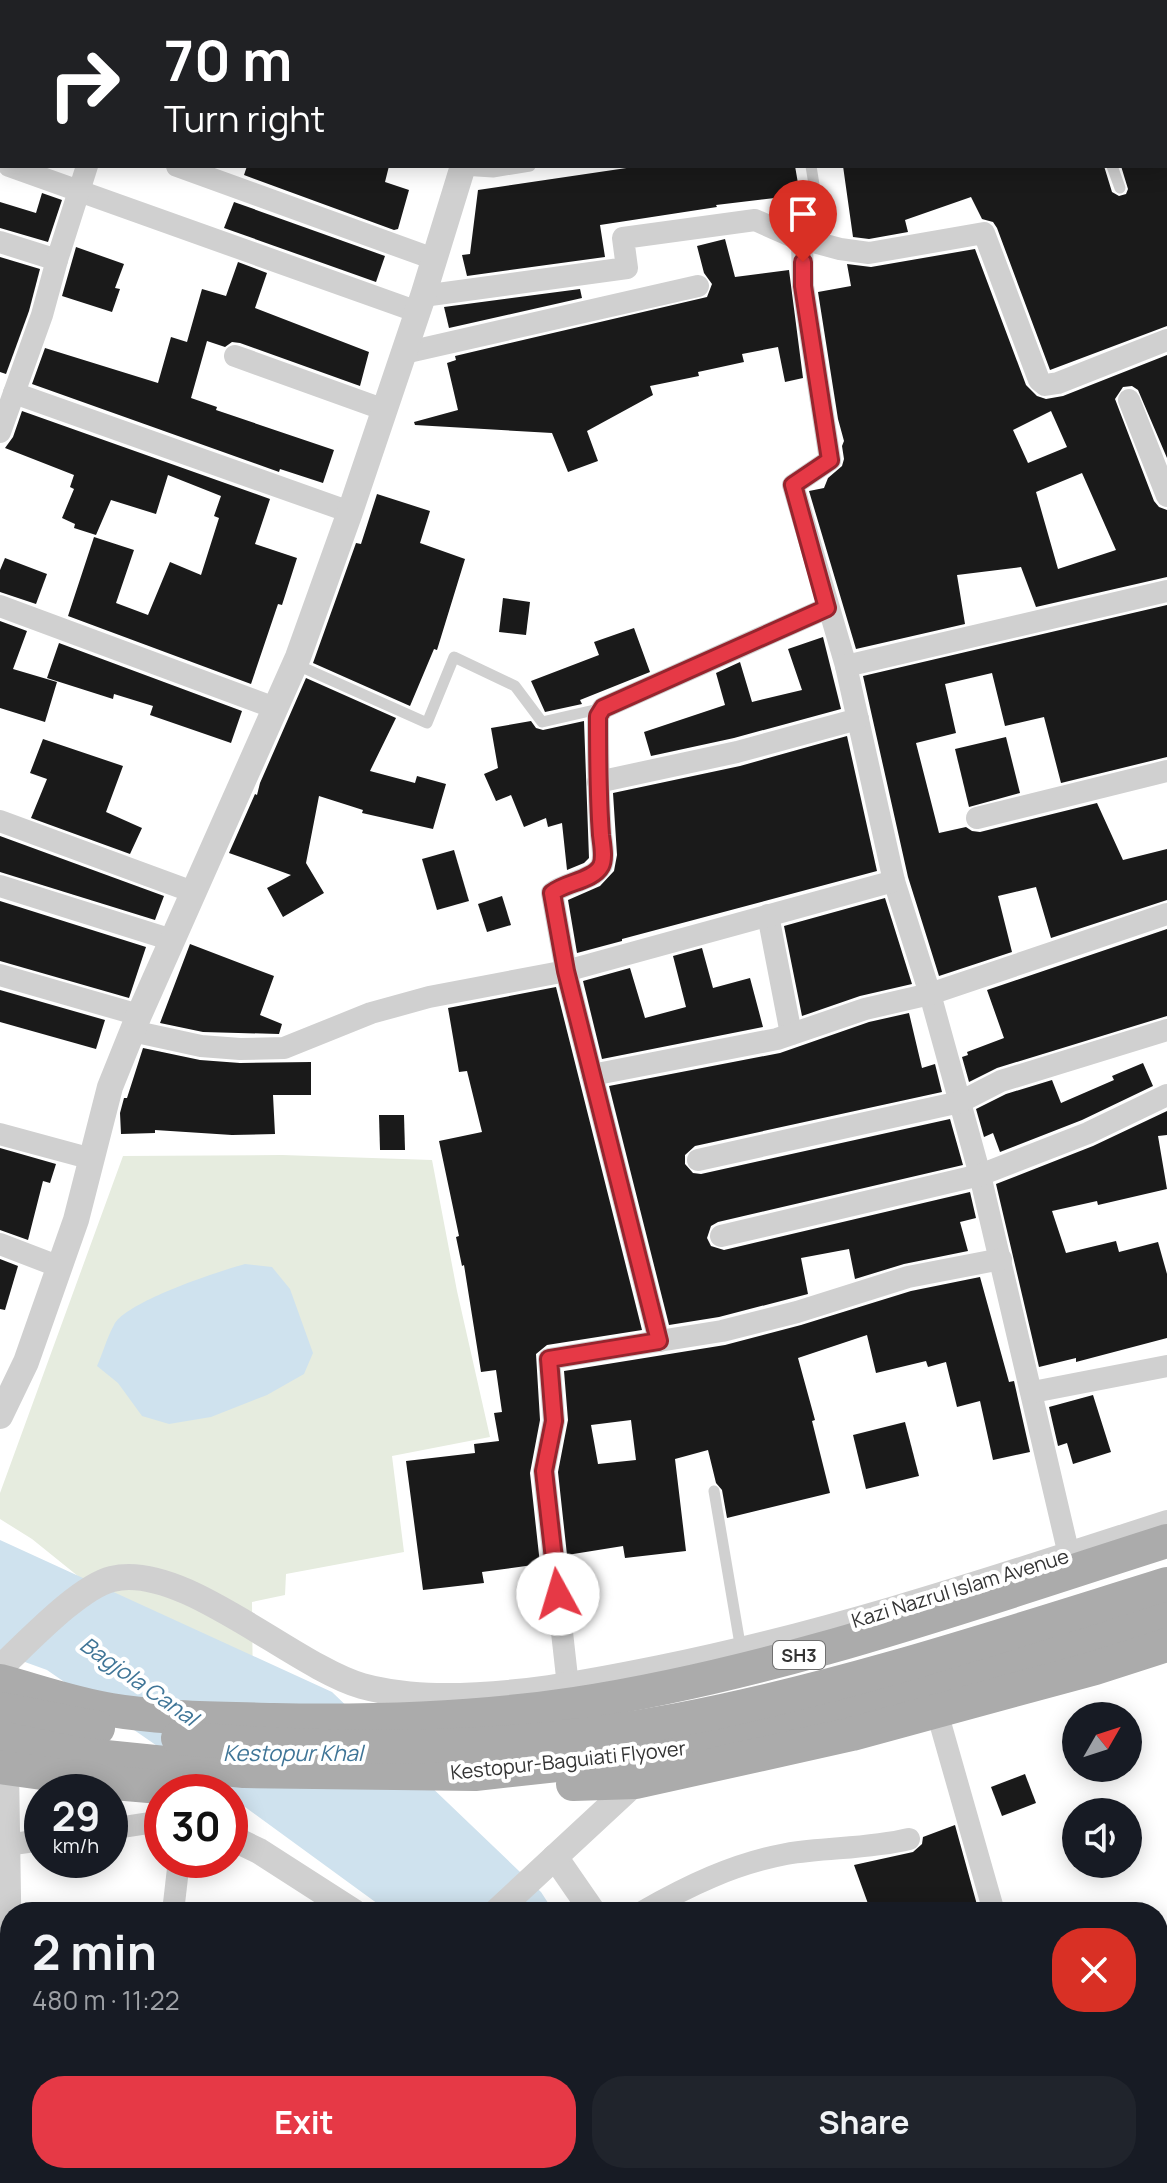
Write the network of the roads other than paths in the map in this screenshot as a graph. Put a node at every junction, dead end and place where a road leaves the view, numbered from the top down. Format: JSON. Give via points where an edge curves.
{"nodes":[{"id":1,"x":15,"y":168,"type":"edge"},
{"id":2,"x":86,"y":168,"type":"edge"},
{"id":3,"x":183,"y":168,"type":"edge"},
{"id":4,"x":462,"y":168,"type":"edge"},
{"id":5,"x":518,"y":168,"type":"edge"},
{"id":6,"x":811,"y":168,"type":"edge"},
{"id":7,"x":1113,"y":168,"type":"edge"},
{"id":8,"x":1120,"y":188,"type":"dead end"},
{"id":9,"x":79,"y":191,"type":"junction"},
{"id":10,"x":820,"y":222,"type":"dead end"},
{"id":11,"x":802,"y":239,"type":"junction"},
{"id":12,"x":0,"y":242,"type":"edge"},
{"id":13,"x":434,"y":259,"type":"junction"},
{"id":14,"x":57,"y":260,"type":"junction"},
{"id":15,"x":698,"y":286,"type":"dead end"},
{"id":16,"x":421,"y":304,"type":"junction"},
{"id":17,"x":1167,"y":340,"type":"edge"},
{"id":18,"x":404,"y":353,"type":"junction"},
{"id":19,"x":235,"y":356,"type":"dead end"},
{"id":20,"x":14,"y":393,"type":"junction"},
{"id":21,"x":1129,"y":400,"type":"dead end"},
{"id":22,"x":385,"y":410,"type":"junction"},
{"id":23,"x":0,"y":432,"type":"edge"},
{"id":24,"x":1167,"y":496,"type":"edge"},
{"id":25,"x":350,"y":512,"type":"junction"},
{"id":26,"x":1167,"y":591,"type":"edge"},
{"id":27,"x":0,"y":606,"type":"edge"},
{"id":28,"x":827,"y":608,"type":"junction"},
{"id":29,"x":294,"y":664,"type":"junction"},
{"id":30,"x":846,"y":666,"type":"junction"},
{"id":31,"x":275,"y":708,"type":"junction"},
{"id":32,"x":603,"y":708,"type":"junction"},
{"id":33,"x":858,"y":719,"type":"junction"},
{"id":34,"x":1167,"y":771,"type":"edge"},
{"id":35,"x":598,"y":782,"type":"junction"},
{"id":36,"x":977,"y":818,"type":"dead end"},
{"id":37,"x":0,"y":821,"type":"edge"},
{"id":38,"x":894,"y":881,"type":"junction"},
{"id":39,"x":0,"y":886,"type":"edge"},
{"id":40,"x":193,"y":892,"type":"junction"},
{"id":41,"x":1167,"y":914,"type":"edge"},
{"id":42,"x":768,"y":915,"type":"junction"},
{"id":43,"x":172,"y":940,"type":"junction"},
{"id":44,"x":566,"y":971,"type":"junction"},
{"id":45,"x":0,"y":975,"type":"edge"},
{"id":46,"x":930,"y":994,"type":"junction"},
{"id":47,"x":136,"y":1023,"type":"junction"},
{"id":48,"x":1167,"y":1030,"type":"edge"},
{"id":49,"x":791,"y":1034,"type":"junction"},
{"id":50,"x":592,"y":1075,"type":"junction"},
{"id":51,"x":1167,"y":1095,"type":"edge"},
{"id":52,"x":960,"y":1102,"type":"junction"},
{"id":53,"x":0,"y":1134,"type":"edge"},
{"id":54,"x":92,"y":1159,"type":"junction"},
{"id":55,"x":698,"y":1160,"type":"dead end"},
{"id":56,"x":980,"y":1175,"type":"junction"},
{"id":57,"x":721,"y":1236,"type":"dead end"},
{"id":58,"x":0,"y":1244,"type":"edge"},
{"id":59,"x":1001,"y":1259,"type":"junction"},
{"id":60,"x":60,"y":1267,"type":"junction"},
{"id":61,"x":659,"y":1341,"type":"junction"},
{"id":62,"x":1167,"y":1366,"type":"edge"},
{"id":63,"x":1033,"y":1392,"type":"junction"},
{"id":64,"x":0,"y":1416,"type":"edge"},
{"id":65,"x":714,"y":1491,"type":"dead end"},
{"id":66,"x":1167,"y":1523,"type":"edge"},
{"id":67,"x":1167,"y":1541,"type":"edge"},
{"id":68,"x":1069,"y":1555,"type":"junction"},
{"id":69,"x":1167,"y":1584,"type":"edge"},
{"id":70,"x":1167,"y":1611,"type":"edge"},
{"id":71,"x":1167,"y":1645,"type":"edge"},
{"id":72,"x":741,"y":1651,"type":"junction"},
{"id":73,"x":10,"y":1659,"type":"edge"},
{"id":74,"x":0,"y":1681,"type":"edge"},
{"id":75,"x":568,"y":1686,"type":"junction"},
{"id":76,"x":0,"y":1709,"type":"edge"},
{"id":77,"x":937,"y":1712,"type":"junction"},
{"id":78,"x":2,"y":1758,"type":"edge"},
{"id":79,"x":74,"y":1774,"type":"edge"},
{"id":80,"x":636,"y":1782,"type":"junction"},
{"id":81,"x":128,"y":1784,"type":"edge"},
{"id":82,"x":909,"y":1839,"type":"dead end"},
{"id":83,"x":24,"y":1842,"type":"edge"},
{"id":84,"x":6,"y":1845,"type":"junction"},
{"id":85,"x":248,"y":1846,"type":"edge"},
{"id":86,"x":555,"y":1857,"type":"junction"},
{"id":87,"x":177,"y":1878,"type":"edge"},
{"id":88,"x":4,"y":1902,"type":"edge"},
{"id":89,"x":174,"y":1902,"type":"edge"},
{"id":90,"x":338,"y":1902,"type":"edge"},
{"id":91,"x":507,"y":1902,"type":"edge"},
{"id":92,"x":586,"y":1902,"type":"edge"},
{"id":93,"x":662,"y":1902,"type":"edge"},
{"id":94,"x":991,"y":1902,"type":"edge"}],
"edges":[{"from":1,"to":9,"type":"street"},
{"from":2,"to":9,"type":"street"},
{"from":3,"to":13,"type":"street"},
{"from":4,"to":5,"type":"lane"},
{"from":4,"to":13,"type":"street"},
{"from":6,"to":10,"type":"lane"},
{"from":7,"to":8,"type":"lane"},
{"from":9,"to":14,"type":"street"},
{"from":9,"to":16,"type":"street"},
{"from":11,"to":16,"type":"street","via":[[755,220],[623,238],[627,268]]},
{"from":11,"to":17,"type":"street","via":[[869,253],[984,233],[1045,385]]},
{"from":11,"to":28,"type":"street","via":[[803,286],[830,460],[793,485]]},
{"from":12,"to":14,"type":"street"},
{"from":13,"to":16,"type":"street"},
{"from":14,"to":20,"type":"street"},
{"from":15,"to":18,"type":"street"},
{"from":16,"to":18,"type":"street"},
{"from":18,"to":22,"type":"street"},
{"from":19,"to":22,"type":"street"},
{"from":20,"to":23,"type":"street"},
{"from":20,"to":25,"type":"street"},
{"from":21,"to":24,"type":"street"},
{"from":22,"to":25,"type":"street"},
{"from":25,"to":29,"type":"street"},
{"from":26,"to":30,"type":"street"},
{"from":27,"to":31,"type":"street"},
{"from":28,"to":30,"type":"street"},
{"from":28,"to":32,"type":"street"},
{"from":29,"to":31,"type":"street"},
{"from":29,"to":32,"type":"lane","via":[[427,723],[454,657],[515,686],[542,722]]},
{"from":30,"to":33,"type":"street"},
{"from":31,"to":40,"type":"street"},
{"from":32,"to":35,"type":"street","via":[[598,716]]},
{"from":33,"to":35,"type":"street"},
{"from":33,"to":38,"type":"street"},
{"from":34,"to":36,"type":"street"},
{"from":35,"to":44,"type":"street","via":[[601,866],[552,893]]},
{"from":37,"to":40,"type":"street"},
{"from":38,"to":42,"type":"street"},
{"from":38,"to":46,"type":"street"},
{"from":39,"to":43,"type":"street"},
{"from":40,"to":43,"type":"street"},
{"from":41,"to":46,"type":"street"},
{"from":42,"to":44,"type":"street"},
{"from":42,"to":49,"type":"street"},
{"from":43,"to":47,"type":"street"},
{"from":44,"to":47,"type":"street","via":[[429,997],[371,1013],[284,1048],[201,1046]]},
{"from":44,"to":50,"type":"street"},
{"from":45,"to":47,"type":"street"},
{"from":46,"to":49,"type":"street"},
{"from":46,"to":52,"type":"street"},
{"from":47,"to":54,"type":"street","via":[[110,1087]]},
{"from":48,"to":52,"type":"street","via":[[1001,1081]]},
{"from":49,"to":50,"type":"street"},
{"from":50,"to":61,"type":"street"},
{"from":51,"to":56,"type":"street"},
{"from":52,"to":55,"type":"street"},
{"from":52,"to":56,"type":"street"},
{"from":53,"to":54,"type":"street"},
{"from":54,"to":60,"type":"street"},
{"from":56,"to":57,"type":"street"},
{"from":56,"to":59,"type":"street"},
{"from":58,"to":60,"type":"street"},
{"from":59,"to":61,"type":"street","via":[[908,1277],[722,1331]]},
{"from":59,"to":63,"type":"street"},
{"from":60,"to":64,"type":"street"},
{"from":61,"to":75,"type":"street","via":[[549,1359],[554,1421],[544,1471]]},
{"from":62,"to":63,"type":"street"},
{"from":63,"to":68,"type":"street"},
{"from":65,"to":72,"type":"lane"},
{"from":66,"to":68,"type":"street","name":"Kazi Nazrul Islam Avenue"},
{"from":67,"to":74,"type":"main road","name":"Kazi Nazrul Islam Avenue","number":"SH3","via":[[849,1642],[668,1687],[573,1704],[420,1719],[181,1717],[111,1710]]},
{"from":68,"to":72,"type":"street","name":"Kazi Nazrul Islam Avenue"},
{"from":69,"to":76,"type":"main road","name":"Kestopur-Baguiati Flyover","via":[[764,1702],[573,1735],[460,1745],[260,1745],[84,1727]]},
{"from":70,"to":78,"type":"main road","name":"Kestopur-Baguiati Flyover","via":[[789,1724],[697,1747],[622,1758],[475,1774],[244,1771],[89,1756]]},
{"from":71,"to":77,"type":"main road"},
{"from":72,"to":75,"type":"street","name":"Kazi Nazrul Islam Avenue"},
{"from":73,"to":75,"type":"street","name":"Kazi Nazrul Islam Avenue","via":[[86,1591],[131,1576],[195,1596],[301,1658],[361,1685],[435,1696]]},
{"from":77,"to":80,"type":"main road"},
{"from":77,"to":94,"type":"street"},
{"from":78,"to":79,"type":"main road"},
{"from":78,"to":84,"type":"street"},
{"from":80,"to":81,"type":"main road","via":[[201,1791]]},
{"from":80,"to":86,"type":"street"},
{"from":82,"to":93,"type":"street","via":[[739,1864]]},
{"from":83,"to":84,"type":"street"},
{"from":84,"to":88,"type":"street"},
{"from":85,"to":90,"type":"street"},
{"from":86,"to":91,"type":"street"},
{"from":86,"to":92,"type":"street"},
{"from":87,"to":89,"type":"street"}]}
